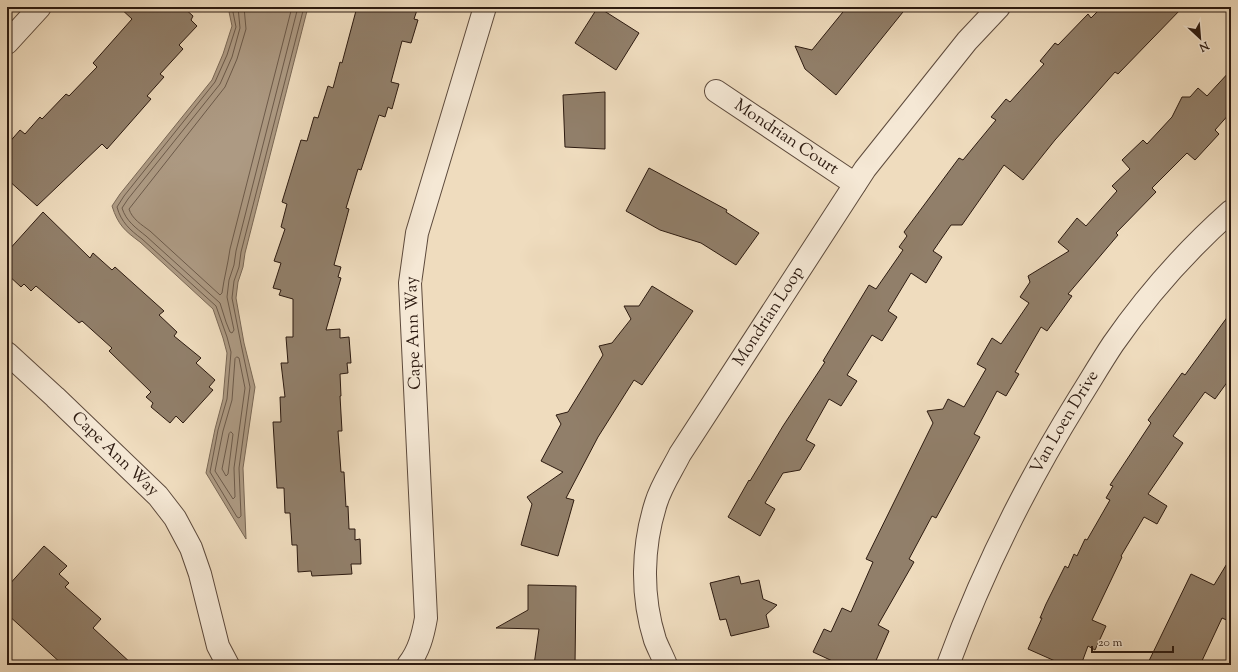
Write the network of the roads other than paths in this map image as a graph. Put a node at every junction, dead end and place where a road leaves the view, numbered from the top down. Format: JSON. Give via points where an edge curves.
{"nodes":[{"id":1,"x":40,"y":7,"type":"edge"},
{"id":2,"x":485,"y":7,"type":"edge"},
{"id":3,"x":998,"y":7,"type":"edge"},
{"id":4,"x":7,"y":43,"type":"edge"},
{"id":5,"x":716,"y":91,"type":"dead end"},
{"id":6,"x":855,"y":184,"type":"junction"},
{"id":7,"x":1231,"y":210,"type":"edge"},
{"id":8,"x":7,"y":353,"type":"edge"},
{"id":9,"x":228,"y":665,"type":"edge"},
{"id":10,"x":408,"y":665,"type":"edge"},
{"id":11,"x":666,"y":665,"type":"edge"},
{"id":12,"x":948,"y":665,"type":"edge"}],
"edges":[{"from":1,"to":4,"type":"street"},
{"from":2,"to":10,"type":"street","name":"Cape Ann Way","via":[[417,234],[410,283],[426,618],[422,639]]},
{"from":3,"to":6,"type":"street","name":"Mondrian Loop","via":[[967,41]]},
{"from":5,"to":6,"type":"street","name":"Mondrian Court"},
{"from":6,"to":11,"type":"street","name":"Mondrian Loop","via":[[680,454],[656,502],[644,567],[647,604],[655,640]]},
{"from":7,"to":12,"type":"street","name":"Van Loen Drive","via":[[1158,286],[1113,344],[1052,442],[1007,525],[961,629]]},
{"from":8,"to":9,"type":"street","name":"Cape Ann Way","via":[[158,496],[175,518],[191,548],[218,646]]}]}
